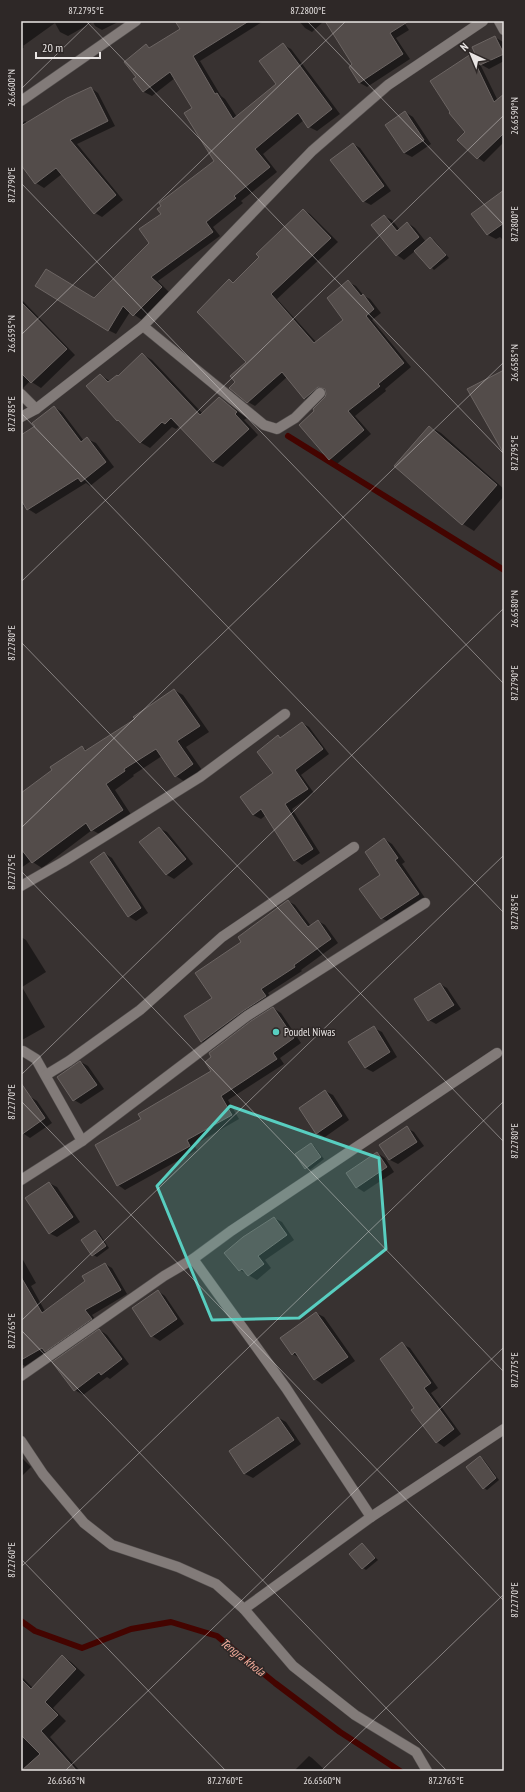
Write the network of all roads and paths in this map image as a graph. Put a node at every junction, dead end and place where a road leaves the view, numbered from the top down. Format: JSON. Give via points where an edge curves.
{"nodes":[{"id":1,"x":136,"y":21,"type":"edge"},
{"id":2,"x":483,"y":21,"type":"edge"},
{"id":3,"x":499,"y":21,"type":"edge"},
{"id":4,"x":504,"y":30,"type":"edge"},
{"id":5,"x":21,"y":101,"type":"edge"},
{"id":6,"x":143,"y":326,"type":"junction"},
{"id":7,"x":320,"y":393,"type":"dead end"},
{"id":8,"x":21,"y":394,"type":"edge"},
{"id":9,"x":36,"y":409,"type":"junction"},
{"id":10,"x":21,"y":418,"type":"edge"},
{"id":11,"x":286,"y":714,"type":"dead end"},
{"id":12,"x":354,"y":847,"type":"dead end"},
{"id":13,"x":21,"y":886,"type":"edge"},
{"id":14,"x":424,"y":903,"type":"dead end"},
{"id":15,"x":21,"y":1052,"type":"edge"},
{"id":16,"x":497,"y":1053,"type":"dead end"},
{"id":17,"x":46,"y":1075,"type":"junction"},
{"id":18,"x":82,"y":1141,"type":"junction"},
{"id":19,"x":21,"y":1180,"type":"edge"},
{"id":20,"x":193,"y":1259,"type":"junction"},
{"id":21,"x":21,"y":1376,"type":"edge"},
{"id":22,"x":504,"y":1429,"type":"edge"},
{"id":23,"x":21,"y":1441,"type":"edge"},
{"id":24,"x":371,"y":1517,"type":"junction"},
{"id":25,"x":244,"y":1609,"type":"junction"},
{"id":26,"x":427,"y":1771,"type":"edge"}],
"edges":[{"from":1,"to":5,"type":"street"},
{"from":2,"to":6,"type":"street","via":[[388,85],[312,151]]},
{"from":3,"to":4,"type":"street"},
{"from":6,"to":7,"type":"street","via":[[264,425],[277,429],[295,418]]},
{"from":6,"to":9,"type":"street"},
{"from":8,"to":9,"type":"street"},
{"from":9,"to":10,"type":"street"},
{"from":11,"to":13,"type":"street","via":[[200,777]]},
{"from":12,"to":17,"type":"street","via":[[222,938],[140,1010],[69,1062]]},
{"from":14,"to":18,"type":"street","via":[[247,1016]]},
{"from":15,"to":17,"type":"street","via":[[36,1059]]},
{"from":16,"to":20,"type":"street"},
{"from":17,"to":18,"type":"street"},
{"from":18,"to":19,"type":"street"},
{"from":20,"to":21,"type":"street","via":[[164,1276]]},
{"from":20,"to":24,"type":"street","via":[[286,1388]]},
{"from":22,"to":24,"type":"street"},
{"from":23,"to":25,"type":"street","via":[[43,1474],[84,1524],[112,1545],[178,1567],[216,1584]]},
{"from":24,"to":25,"type":"street"},
{"from":25,"to":26,"type":"street","via":[[293,1666],[355,1715],[416,1752]]}]}
